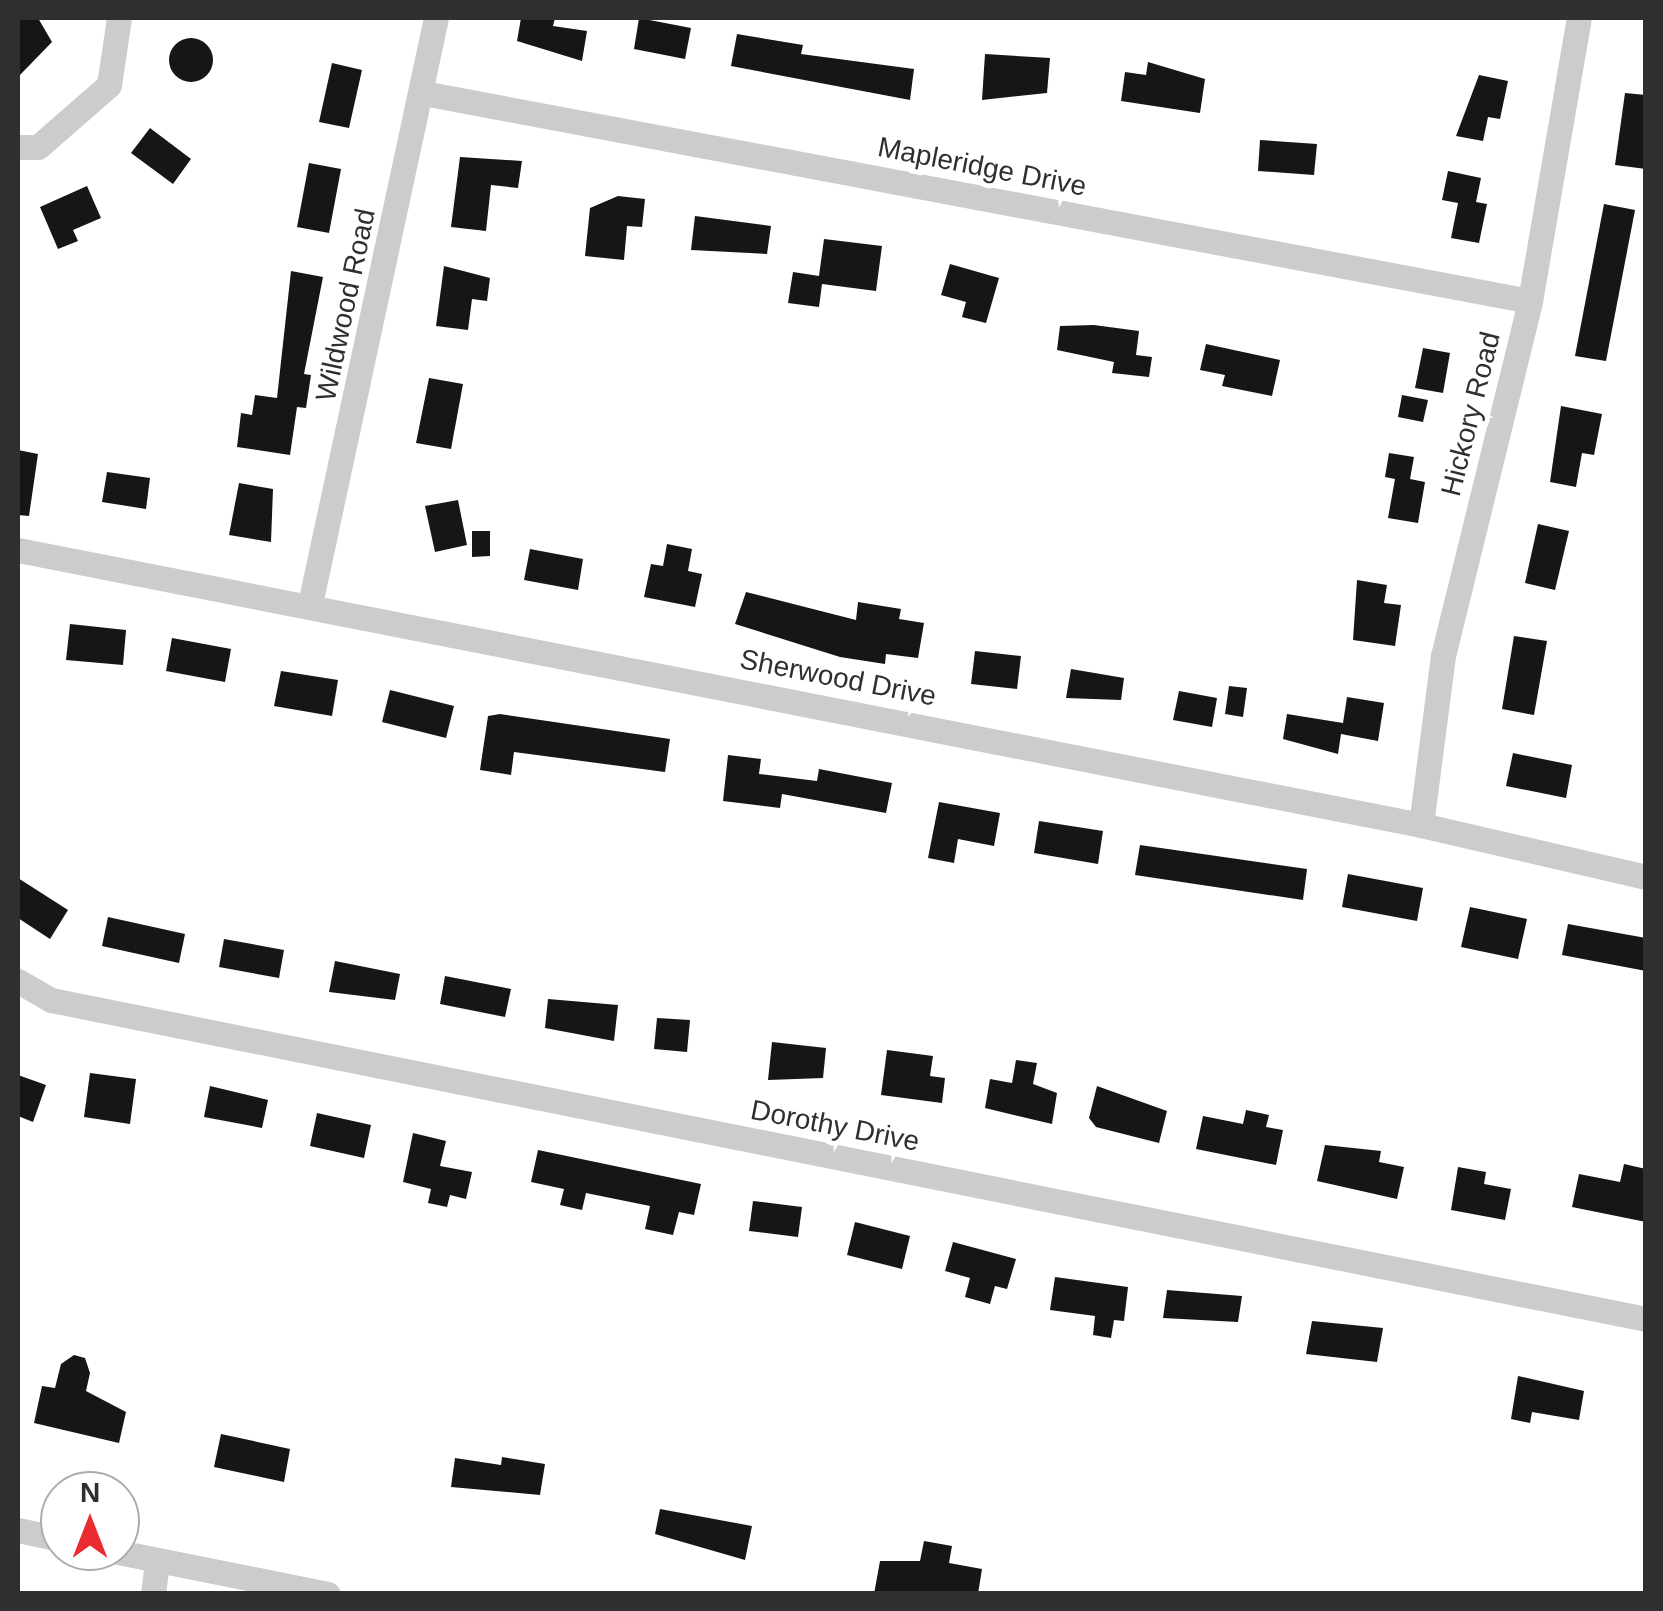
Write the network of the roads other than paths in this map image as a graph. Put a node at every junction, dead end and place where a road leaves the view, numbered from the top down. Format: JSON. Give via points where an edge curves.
{"nodes":[{"id":1,"x":118,"y":18,"type":"edge"},
{"id":2,"x":436,"y":18,"type":"edge"},
{"id":3,"x":1579,"y":18,"type":"edge"},
{"id":4,"x":424,"y":93,"type":"junction"},
{"id":5,"x":18,"y":146,"type":"edge"},
{"id":6,"x":1530,"y":300,"type":"junction"},
{"id":7,"x":18,"y":550,"type":"edge"},
{"id":8,"x":310,"y":604,"type":"junction"},
{"id":9,"x":1421,"y":825,"type":"junction"},
{"id":10,"x":1646,"y":877,"type":"edge"},
{"id":11,"x":18,"y":981,"type":"edge"},
{"id":12,"x":1646,"y":1319,"type":"edge"},
{"id":13,"x":140,"y":1557,"type":"edge"},
{"id":14,"x":158,"y":1561,"type":"junction"},
{"id":15,"x":153,"y":1594,"type":"edge"},
{"id":16,"x":328,"y":1594,"type":"edge"}],
"edges":[{"from":1,"to":5,"type":"street","via":[[109,86],[38,146]]},
{"from":2,"to":4,"type":"street","name":"Wildwood Road"},
{"from":3,"to":6,"type":"street","name":"Hickory Road"},
{"from":4,"to":6,"type":"street","name":"Mapleridge Drive"},
{"from":4,"to":8,"type":"street","name":"Wildwood Road"},
{"from":6,"to":9,"type":"street","name":"Hickory Road","via":[[1443,656]]},
{"from":7,"to":8,"type":"street","name":"Sherwood Drive"},
{"from":8,"to":9,"type":"street","name":"Sherwood Drive"},
{"from":9,"to":10,"type":"street","name":"Sherwood Drive"},
{"from":11,"to":12,"type":"street","name":"Dorothy Drive","via":[[51,1000]]},
{"from":13,"to":14,"type":"street"},
{"from":14,"to":15,"type":"street"},
{"from":14,"to":16,"type":"street"}]}
